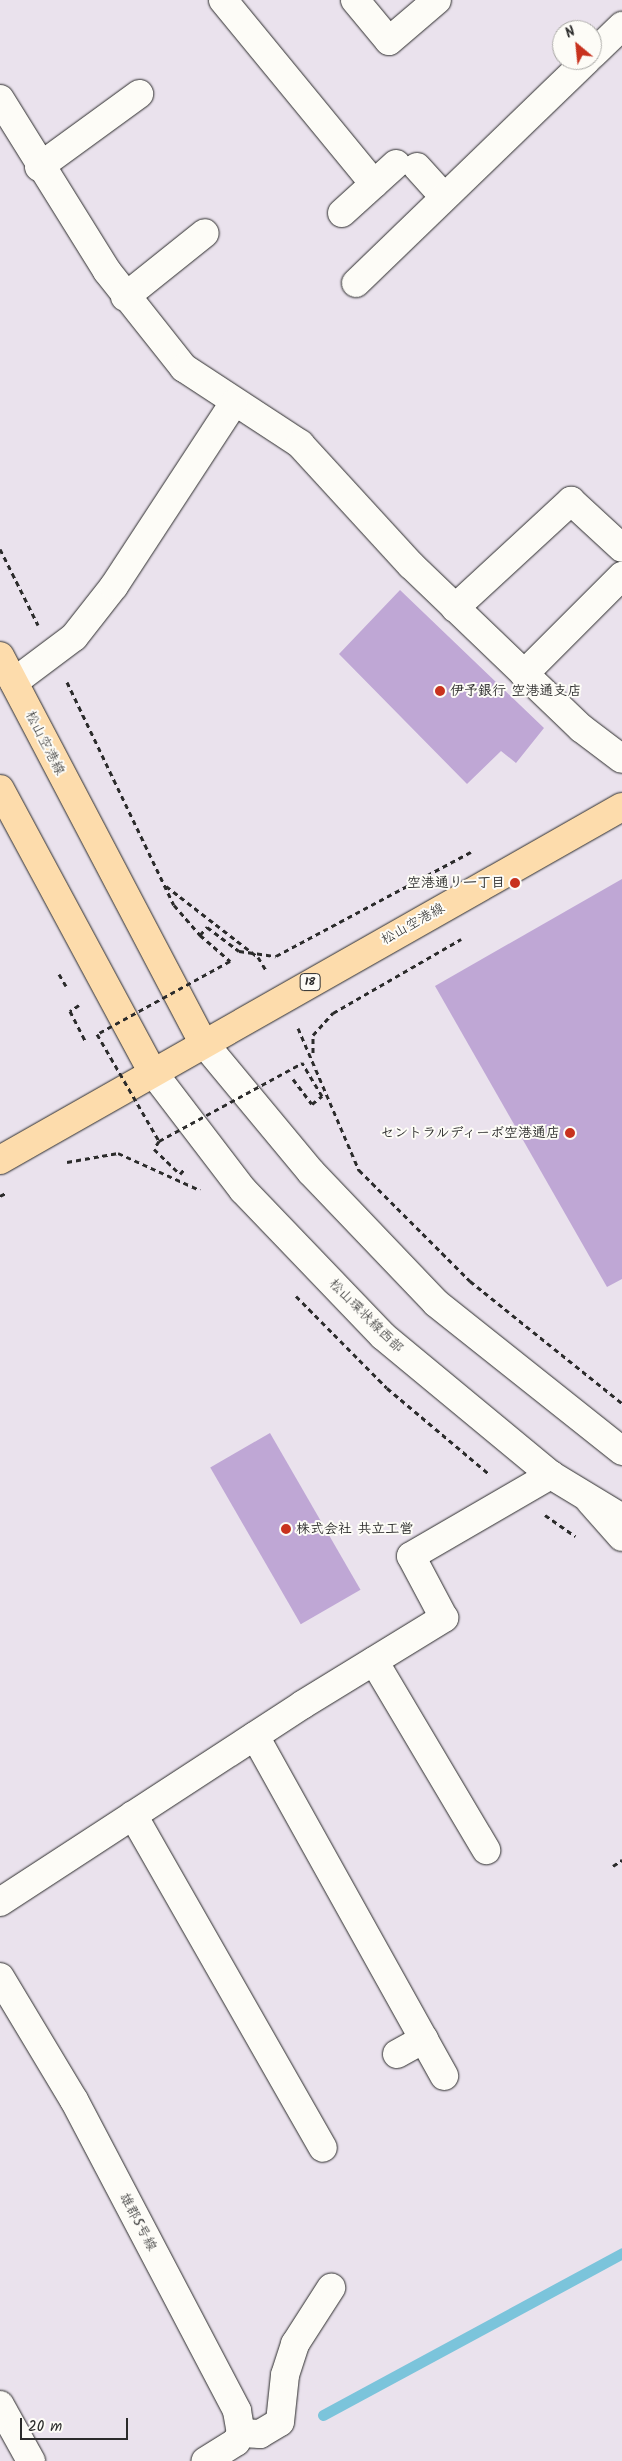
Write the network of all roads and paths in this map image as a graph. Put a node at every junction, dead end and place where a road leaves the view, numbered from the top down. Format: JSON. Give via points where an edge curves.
{"nodes":[{"id":1,"x":223,"y":0,"type":"edge"},
{"id":2,"x":355,"y":0,"type":"edge"},
{"id":3,"x":437,"y":0,"type":"edge"},
{"id":4,"x":622,"y":26,"type":"edge"},
{"id":5,"x":602,"y":45,"type":"edge"},
{"id":6,"x":577,"y":70,"type":"edge"},
{"id":7,"x":138,"y":94,"type":"dead end"},
{"id":8,"x":0,"y":99,"type":"edge"},
{"id":9,"x":39,"y":167,"type":"junction"},
{"id":10,"x":374,"y":184,"type":"junction"},
{"id":11,"x":444,"y":197,"type":"junction"},
{"id":12,"x":342,"y":213,"type":"dead end"},
{"id":13,"x":205,"y":233,"type":"dead end"},
{"id":14,"x":356,"y":282,"type":"dead end"},
{"id":15,"x":125,"y":298,"type":"junction"},
{"id":16,"x":233,"y":404,"type":"junction"},
{"id":17,"x":622,"y":548,"type":"edge"},
{"id":18,"x":0,"y":549,"type":"edge"},
{"id":19,"x":622,"y":576,"type":"edge"},
{"id":20,"x":455,"y":608,"type":"junction"},
{"id":21,"x":52,"y":654,"type":"junction"},
{"id":22,"x":0,"y":656,"type":"edge"},
{"id":23,"x":524,"y":674,"type":"junction"},
{"id":24,"x":14,"y":682,"type":"junction"},
{"id":25,"x":615,"y":754,"type":"edge"},
{"id":26,"x":0,"y":790,"type":"edge"},
{"id":27,"x":622,"y":807,"type":"edge"},
{"id":28,"x":476,"y":851,"type":"dead end"},
{"id":29,"x":166,"y":886,"type":"junction"},
{"id":30,"x":469,"y":934,"type":"dead end"},
{"id":31,"x":200,"y":935,"type":"junction"},
{"id":32,"x":258,"y":957,"type":"junction"},
{"id":33,"x":282,"y":998,"type":"junction"},
{"id":34,"x":79,"y":1005,"type":"dead end"},
{"id":35,"x":86,"y":1042,"type":"dead end"},
{"id":36,"x":203,"y":1042,"type":"junction"},
{"id":37,"x":312,"y":1056,"type":"junction"},
{"id":38,"x":152,"y":1071,"type":"junction"},
{"id":39,"x":293,"y":1079,"type":"dead end"},
{"id":40,"x":159,"y":1141,"type":"junction"},
{"id":41,"x":0,"y":1160,"type":"edge"},
{"id":42,"x":59,"y":1163,"type":"dead end"},
{"id":43,"x":180,"y":1174,"type":"dead end"},
{"id":44,"x":8,"y":1192,"type":"dead end"},
{"id":45,"x":0,"y":1196,"type":"edge"},
{"id":46,"x":208,"y":1197,"type":"dead end"},
{"id":47,"x":293,"y":1293,"type":"dead end"},
{"id":48,"x":622,"y":1403,"type":"edge"},
{"id":49,"x":615,"y":1444,"type":"edge"},
{"id":50,"x":551,"y":1476,"type":"junction"},
{"id":51,"x":517,"y":1495,"type":"junction"},
{"id":52,"x":584,"y":1495,"type":"junction"},
{"id":53,"x":622,"y":1518,"type":"edge"},
{"id":54,"x":622,"y":1537,"type":"edge"},
{"id":55,"x":584,"y":1543,"type":"dead end"},
{"id":56,"x":374,"y":1661,"type":"junction"},
{"id":57,"x":255,"y":1736,"type":"junction"},
{"id":58,"x":133,"y":1816,"type":"junction"},
{"id":59,"x":486,"y":1850,"type":"dead end"},
{"id":60,"x":622,"y":1860,"type":"edge"},
{"id":61,"x":613,"y":1866,"type":"dead end"},
{"id":62,"x":0,"y":1902,"type":"edge"},
{"id":63,"x":0,"y":1977,"type":"edge"},
{"id":64,"x":424,"y":2039,"type":"junction"},
{"id":65,"x":397,"y":2054,"type":"dead end"},
{"id":66,"x":444,"y":2076,"type":"dead end"},
{"id":67,"x":323,"y":2148,"type":"dead end"},
{"id":68,"x":331,"y":2288,"type":"dead end"},
{"id":69,"x":0,"y":2405,"type":"edge"},
{"id":70,"x":241,"y":2433,"type":"junction"},
{"id":71,"x":31,"y":2461,"type":"edge"},
{"id":72,"x":206,"y":2461,"type":"edge"}],
"edges":[{"from":1,"to":10,"type":"street"},
{"from":2,"to":3,"type":"street","via":[[389,41]]},
{"from":4,"to":5,"type":"street"},
{"from":6,"to":11,"type":"street"},
{"from":7,"to":9,"type":"street"},
{"from":8,"to":9,"type":"street"},
{"from":9,"to":15,"type":"street"},
{"from":10,"to":11,"type":"street","via":[[407,166]]},
{"from":10,"to":12,"type":"street"},
{"from":11,"to":14,"type":"street"},
{"from":13,"to":15,"type":"street"},
{"from":15,"to":16,"type":"street","via":[[184,368]]},
{"from":16,"to":20,"type":"street","via":[[264,419],[300,444]]},
{"from":16,"to":21,"type":"street","via":[[114,586],[74,637]]},
{"from":17,"to":20,"type":"street","via":[[571,501]]},
{"from":18,"to":21,"type":"path"},
{"from":19,"to":23,"type":"street"},
{"from":20,"to":23,"type":"street"},
{"from":21,"to":24,"type":"street"},
{"from":21,"to":29,"type":"path"},
{"from":22,"to":24,"type":"main road","name":"松山空港線"},
{"from":23,"to":25,"type":"street"},
{"from":24,"to":36,"type":"main road","name":"松山空港線"},
{"from":26,"to":38,"type":"main road"},
{"from":27,"to":33,"type":"main road","name":"松山空港線","number":"18"},
{"from":28,"to":32,"type":"path","via":[[276,956]]},
{"from":29,"to":31,"type":"path","via":[[174,905]]},
{"from":29,"to":32,"type":"path"},
{"from":30,"to":37,"type":"path","via":[[333,1012],[313,1035]]},
{"from":31,"to":32,"type":"path","via":[[207,928],[239,951]]},
{"from":31,"to":40,"type":"path","bridge":true,"via":[[230,961],[97,1034]]},
{"from":32,"to":33,"type":"path"},
{"from":33,"to":36,"type":"main road","name":"松山空港線","number":"18"},
{"from":33,"to":37,"type":"path"},
{"from":34,"to":35,"type":"path","via":[[70,1011]]},
{"from":36,"to":38,"type":"main road","name":"松山空港線","number":"18"},
{"from":36,"to":49,"type":"street","via":[[311,1172],[436,1303]]},
{"from":37,"to":48,"type":"path","via":[[359,1170],[470,1281]]},
{"from":38,"to":41,"type":"main road","name":"松山空港線","number":"18"},
{"from":38,"to":50,"type":"street","name":"松山環状線西部","via":[[243,1190],[383,1336]]},
{"from":39,"to":40,"type":"path","bridge":true,"via":[[312,1104],[322,1096],[302,1063]]},
{"from":40,"to":43,"type":"path","via":[[154,1149]]},
{"from":42,"to":46,"type":"path","via":[[118,1153]]},
{"from":44,"to":45,"type":"path"},
{"from":47,"to":51,"type":"path","via":[[387,1388]]},
{"from":50,"to":51,"type":"street"},
{"from":50,"to":52,"type":"street","name":"松山環状線西部"},
{"from":51,"to":55,"type":"path"},
{"from":51,"to":56,"type":"street","via":[[411,1556],[444,1618]]},
{"from":52,"to":53,"type":"street","name":"松山環状線西部"},
{"from":52,"to":54,"type":"street"},
{"from":56,"to":57,"type":"street"},
{"from":56,"to":59,"type":"street"},
{"from":57,"to":58,"type":"street"},
{"from":57,"to":64,"type":"street"},
{"from":58,"to":62,"type":"street"},
{"from":58,"to":67,"type":"street"},
{"from":60,"to":61,"type":"path"},
{"from":63,"to":70,"type":"street","name":"雄郡5号線","via":[[74,2100],[238,2411]]},
{"from":64,"to":65,"type":"street"},
{"from":64,"to":66,"type":"street"},
{"from":68,"to":70,"type":"street","via":[[295,2344],[285,2374],[280,2422],[260,2434]]},
{"from":69,"to":71,"type":"street"},
{"from":70,"to":72,"type":"street","via":[[228,2450]]}]}
